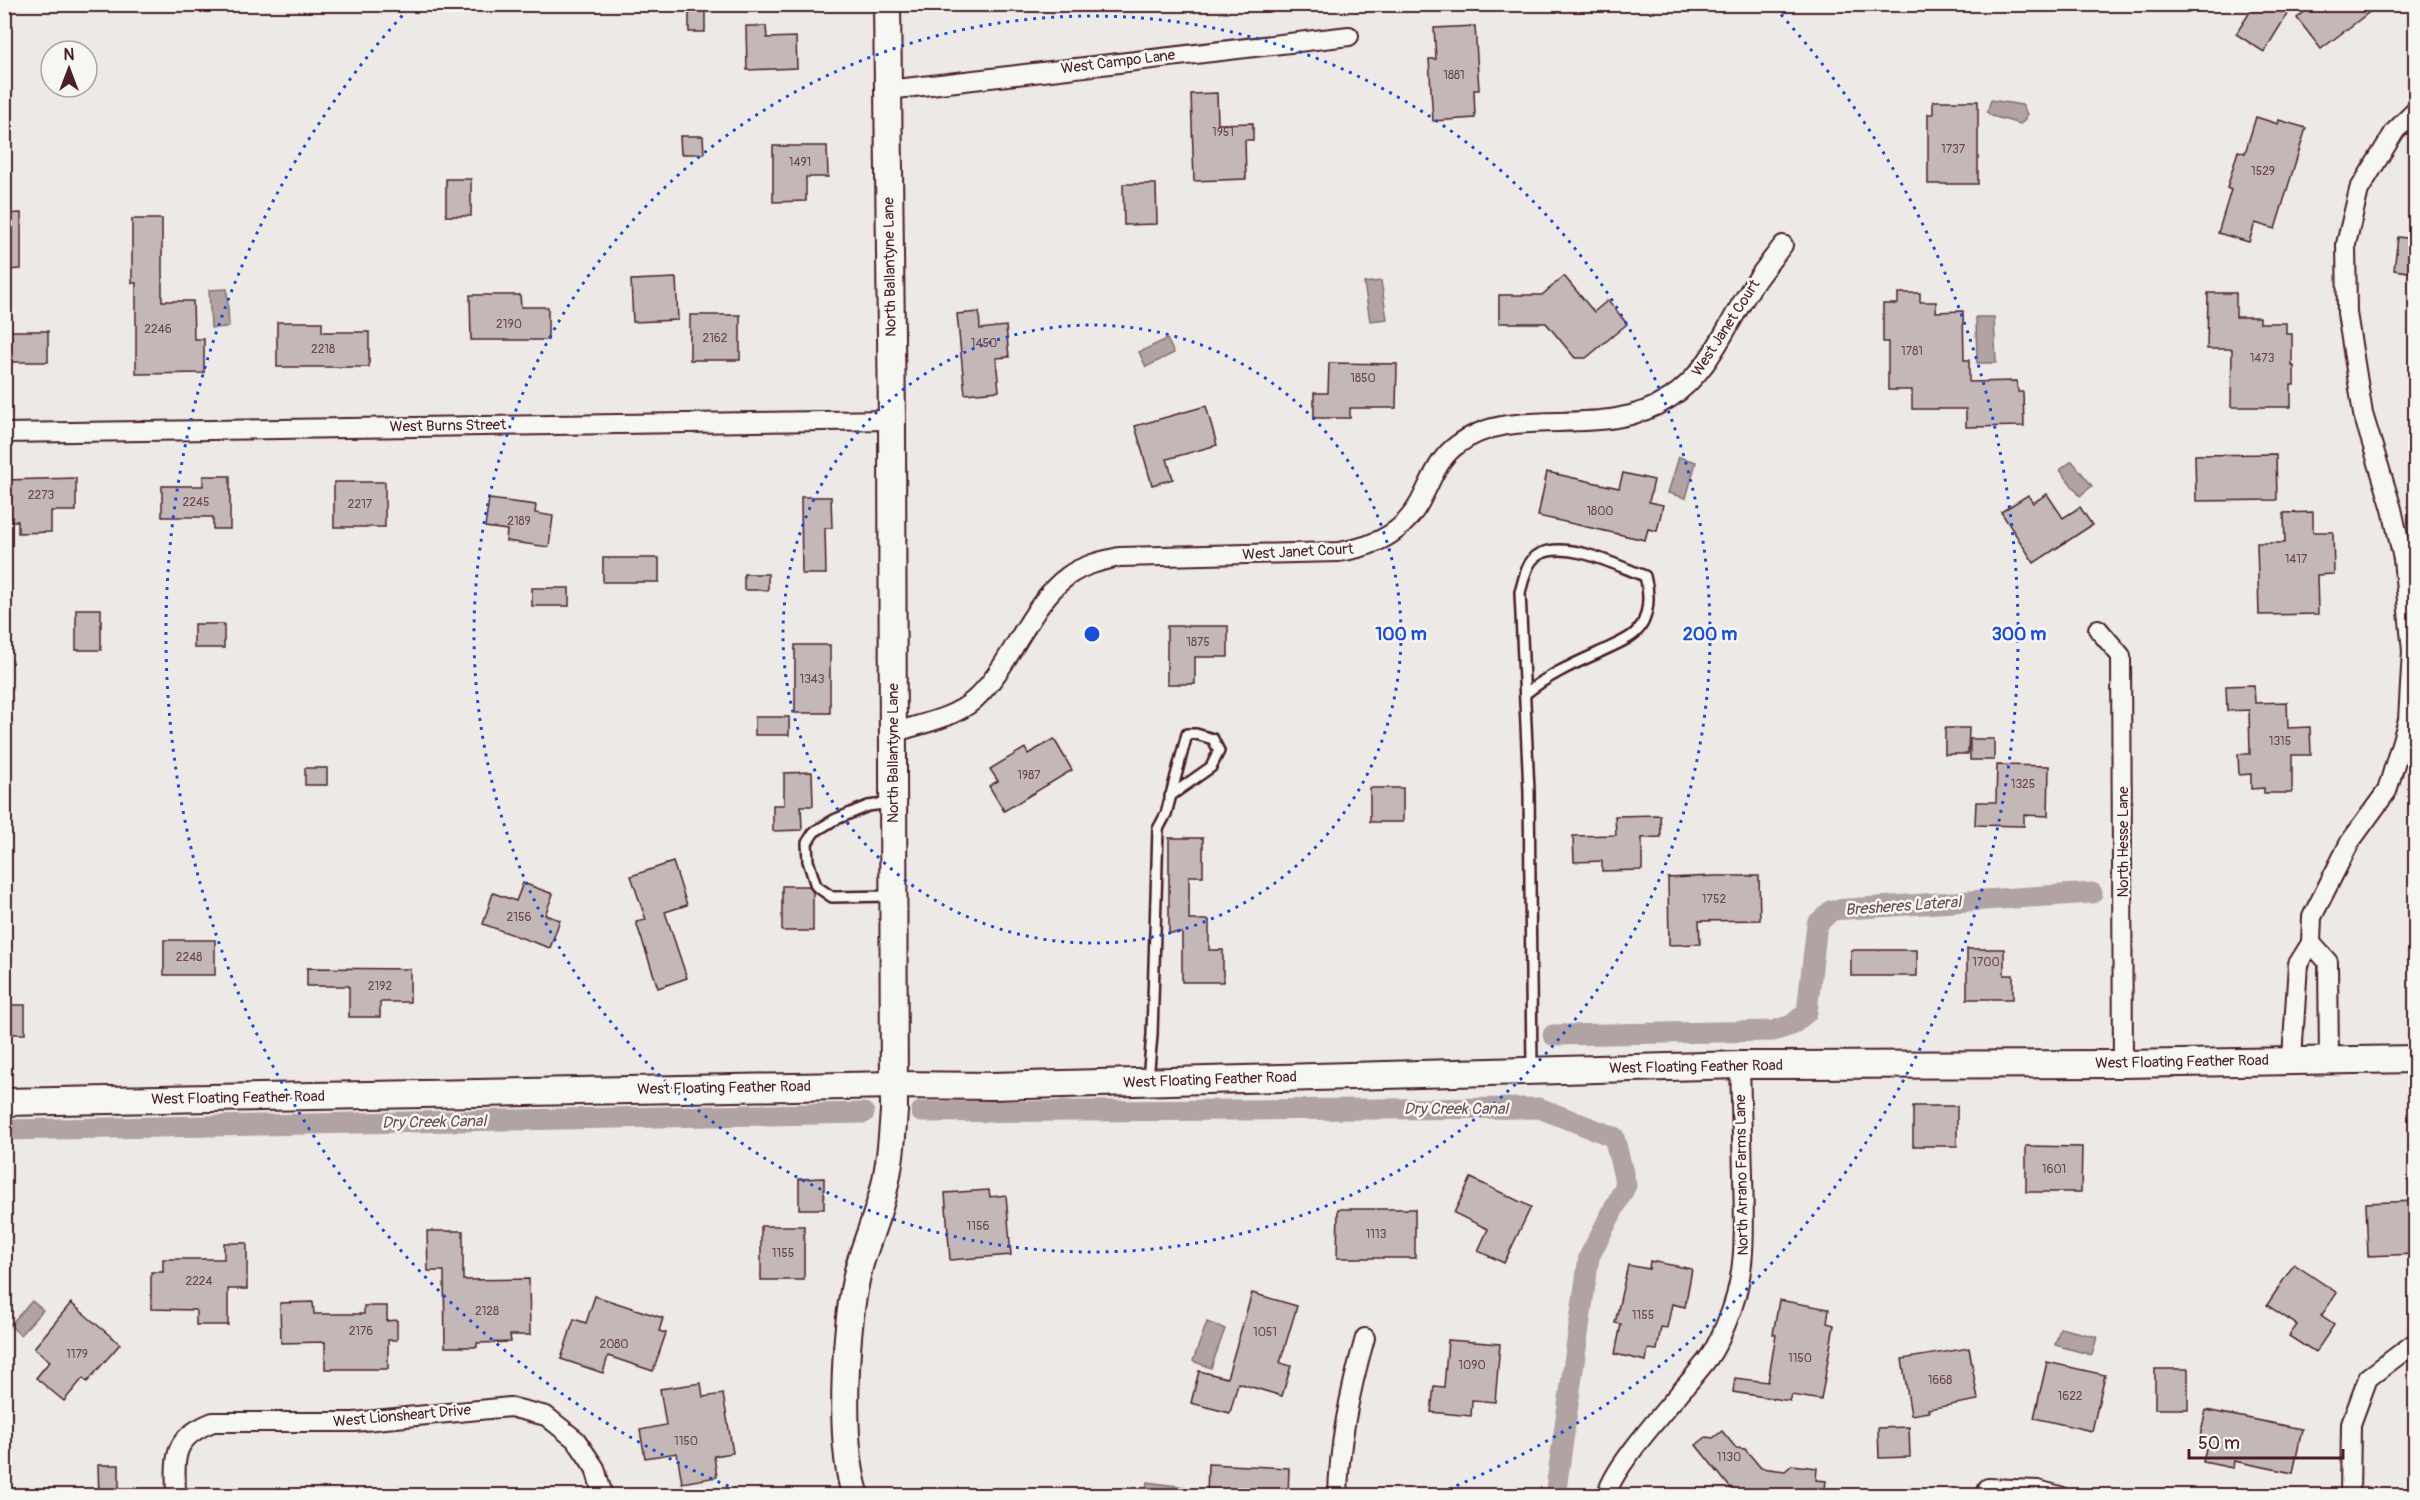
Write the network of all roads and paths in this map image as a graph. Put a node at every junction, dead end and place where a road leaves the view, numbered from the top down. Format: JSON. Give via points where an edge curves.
{"nodes":[{"id":1,"x":887,"y":4,"type":"edge"},
{"id":2,"x":1349,"y":36,"type":"dead end"},
{"id":3,"x":888,"y":90,"type":"junction"},
{"id":4,"x":2415,"y":110,"type":"edge"},
{"id":5,"x":1783,"y":245,"type":"dead end"},
{"id":6,"x":892,"y":420,"type":"junction"},
{"id":7,"x":4,"y":433,"type":"edge"},
{"id":8,"x":2098,"y":628,"type":"dead end"},
{"id":9,"x":1525,"y":694,"type":"junction"},
{"id":10,"x":893,"y":733,"type":"junction"},
{"id":11,"x":1170,"y":796,"type":"junction"},
{"id":12,"x":893,"y":803,"type":"junction"},
{"id":13,"x":893,"y":896,"type":"junction"},
{"id":14,"x":2312,"y":943,"type":"junction"},
{"id":15,"x":2292,"y":1059,"type":"junction"},
{"id":16,"x":2329,"y":1059,"type":"junction"},
{"id":17,"x":2415,"y":1059,"type":"edge"},
{"id":18,"x":2123,"y":1064,"type":"junction"},
{"id":19,"x":1740,"y":1065,"type":"junction"},
{"id":20,"x":1532,"y":1072,"type":"junction"},
{"id":21,"x":1148,"y":1082,"type":"junction"},
{"id":22,"x":894,"y":1085,"type":"junction"},
{"id":23,"x":4,"y":1102,"type":"edge"},
{"id":24,"x":1365,"y":1338,"type":"dead end"},
{"id":25,"x":2413,"y":1344,"type":"dead end"},
{"id":26,"x":1988,"y":1488,"type":"dead end"},
{"id":27,"x":176,"y":1496,"type":"edge"},
{"id":28,"x":603,"y":1496,"type":"edge"},
{"id":29,"x":856,"y":1496,"type":"edge"},
{"id":30,"x":1338,"y":1496,"type":"edge"},
{"id":31,"x":1607,"y":1496,"type":"edge"},
{"id":32,"x":2060,"y":1496,"type":"edge"},
{"id":33,"x":2350,"y":1496,"type":"edge"}],
"edges":[{"from":1,"to":3,"type":"main road","name":"North Ballantyne Lane"},
{"from":2,"to":3,"type":"street","name":"West Campo Lane"},
{"from":3,"to":6,"type":"main road","name":"North Ballantyne Lane"},
{"from":4,"to":14,"type":"street","via":[[2395,131],[2359,190],[2346,244],[2347,313],[2363,414],[2403,559],[2412,651],[2408,720],[2387,791],[2350,842],[2312,917]]},
{"from":5,"to":10,"type":"street","name":"West Janet Court","via":[[1692,381],[1648,411],[1623,419],[1505,425],[1480,431],[1455,446],[1436,468],[1408,519],[1386,538],[1364,549],[1119,557],[1095,562],[1067,576],[1045,600],[993,679],[972,702],[949,715]]},
{"from":6,"to":7,"type":"street","name":"West Burns Street"},
{"from":6,"to":10,"type":"main road","name":"North Ballantyne Lane"},
{"from":8,"to":18,"type":"street","name":"North Hesse Lane","via":[[2121,656]]},
{"from":9,"to":9,"type":"lane","via":[[1520,592],[1528,567],[1537,556],[1576,551],[1645,576],[1648,603],[1636,633],[1544,679]]},
{"from":9,"to":20,"type":"lane"},
{"from":10,"to":12,"type":"main road","name":"North Ballantyne Lane"},
{"from":11,"to":11,"type":"lane","via":[[1187,734],[1212,739],[1219,751],[1211,767]]},
{"from":11,"to":21,"type":"lane","via":[[1158,829]]},
{"from":12,"to":13,"type":"main road","name":"North Ballantyne Lane"},
{"from":12,"to":13,"type":"lane","via":[[868,806],[834,820],[814,832],[807,843],[816,886],[832,897]]},
{"from":13,"to":22,"type":"main road","name":"North Ballantyne Lane"},
{"from":14,"to":15,"type":"street","via":[[2298,964]]},
{"from":14,"to":16,"type":"street","via":[[2328,962]]},
{"from":15,"to":16,"type":"main road","name":"West Floating Feather Road"},
{"from":15,"to":18,"type":"main road","name":"West Floating Feather Road"},
{"from":16,"to":17,"type":"main road","name":"West Floating Feather Road"},
{"from":18,"to":19,"type":"main road","name":"West Floating Feather Road"},
{"from":19,"to":20,"type":"main road","name":"West Floating Feather Road"},
{"from":19,"to":31,"type":"street","name":"North Arrano Farms Lane","via":[[1744,1230],[1743,1268],[1736,1299],[1708,1358],[1614,1475]]},
{"from":20,"to":21,"type":"main road","name":"West Floating Feather Road"},
{"from":21,"to":22,"type":"main road","name":"West Floating Feather Road"},
{"from":22,"to":23,"type":"main road","name":"West Floating Feather Road"},
{"from":22,"to":29,"type":"main road","name":"North Ballantyne Lane","via":[[888,1166],[859,1267],[851,1321],[846,1446]]},
{"from":24,"to":30,"type":"street","via":[[1347,1405]]},
{"from":25,"to":33,"type":"street","via":[[2368,1378],[2351,1424]]},
{"from":26,"to":32,"type":"street","via":[[2038,1490]]},
{"from":27,"to":28,"type":"street","name":"West Lionsheart Drive","via":[[175,1462],[186,1436],[213,1422],[354,1422],[510,1407],[546,1416],[576,1440],[595,1468]]}]}
